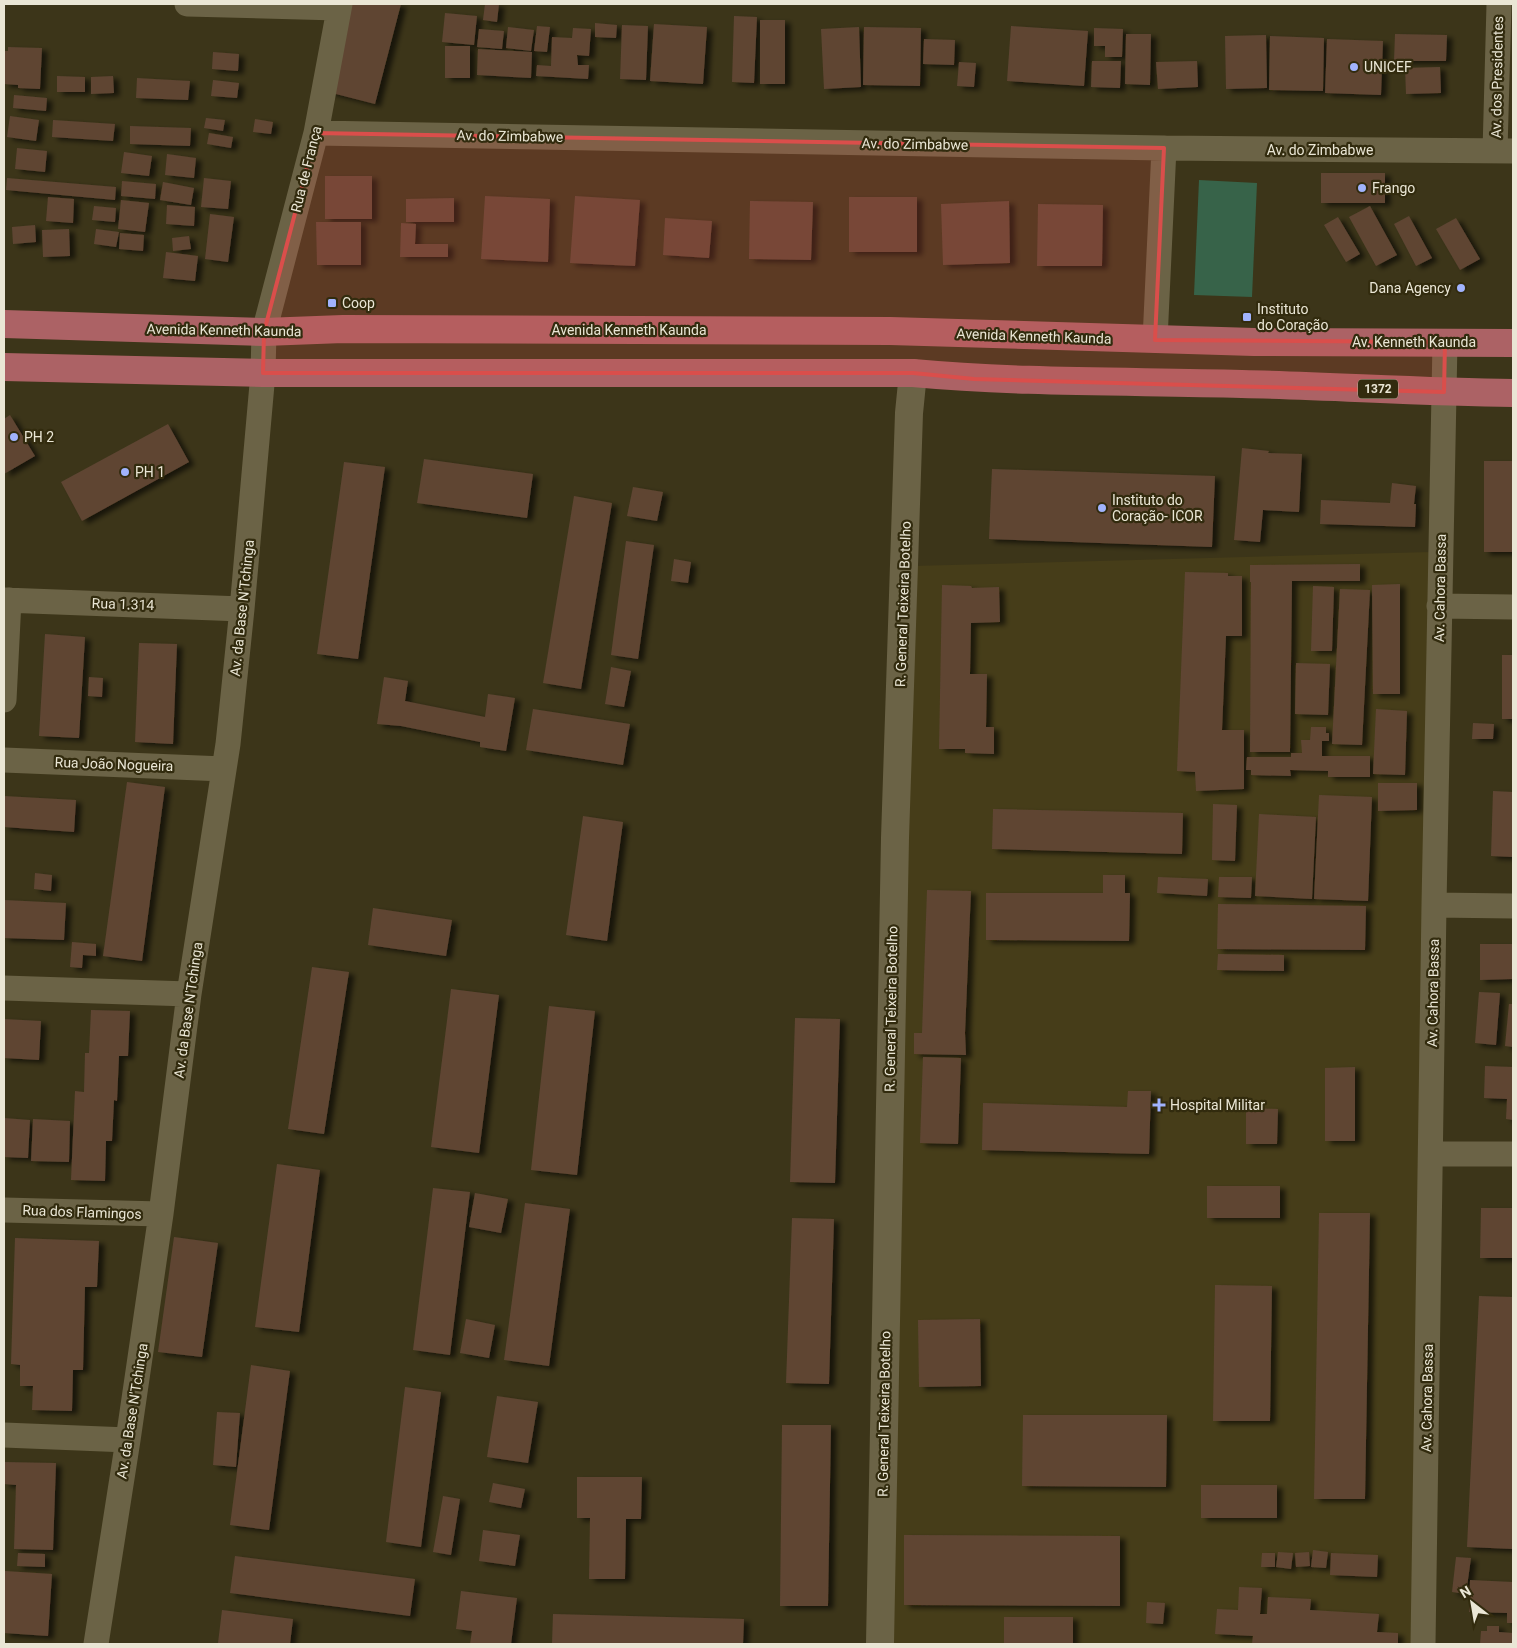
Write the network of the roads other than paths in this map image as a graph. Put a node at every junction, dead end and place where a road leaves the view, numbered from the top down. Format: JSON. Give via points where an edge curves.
{"nodes":[{"id":1,"x":187,"y":4,"type":"edge"},
{"id":2,"x":1499,"y":4,"type":"edge"},
{"id":3,"x":339,"y":6,"type":"edge"},
{"id":4,"x":316,"y":133,"type":"junction"},
{"id":5,"x":1164,"y":148,"type":"junction"},
{"id":6,"x":1504,"y":151,"type":"edge"},
{"id":7,"x":4,"y":324,"type":"edge"},
{"id":8,"x":264,"y":332,"type":"junction"},
{"id":9,"x":1155,"y":340,"type":"junction"},
{"id":10,"x":1254,"y":342,"type":"joint"},
{"id":11,"x":1445,"y":342,"type":"junction"},
{"id":12,"x":1513,"y":343,"type":"edge"},
{"id":13,"x":4,"y":367,"type":"edge"},
{"id":14,"x":263,"y":373,"type":"junction"},
{"id":15,"x":913,"y":373,"type":"junction"},
{"id":16,"x":1444,"y":392,"type":"junction"},
{"id":17,"x":1513,"y":393,"type":"edge"},
{"id":18,"x":6,"y":600,"type":"edge"},
{"id":19,"x":1439,"y":606,"type":"junction"},
{"id":20,"x":1513,"y":607,"type":"edge"},
{"id":21,"x":242,"y":609,"type":"junction"},
{"id":22,"x":4,"y":700,"type":"edge"},
{"id":23,"x":4,"y":760,"type":"edge"},
{"id":24,"x":224,"y":769,"type":"junction"},
{"id":25,"x":1434,"y":905,"type":"junction"},
{"id":26,"x":1513,"y":906,"type":"edge"},
{"id":27,"x":4,"y":988,"type":"edge"},
{"id":28,"x":189,"y":994,"type":"junction"},
{"id":29,"x":1430,"y":1154,"type":"junction"},
{"id":30,"x":1513,"y":1154,"type":"edge"},
{"id":31,"x":4,"y":1210,"type":"edge"},
{"id":32,"x":161,"y":1214,"type":"junction"},
{"id":33,"x":4,"y":1435,"type":"edge"},
{"id":34,"x":128,"y":1440,"type":"junction"},
{"id":35,"x":96,"y":1644,"type":"edge"},
{"id":36,"x":880,"y":1644,"type":"edge"},
{"id":37,"x":1423,"y":1644,"type":"edge"}],
"edges":[{"from":1,"to":3,"type":"street"},
{"from":2,"to":6,"type":"street","name":"Av. dos Presidentes"},
{"from":3,"to":4,"type":"street","name":"Rua de França"},
{"from":4,"to":5,"type":"street","name":"Av. do Zimbabwe"},
{"from":4,"to":8,"type":"street","name":"Rua de França"},
{"from":5,"to":6,"type":"street","name":"Av. do Zimbabwe"},
{"from":5,"to":9,"type":"street"},
{"from":7,"to":8,"type":"main road","name":"Avenida Kenneth Kaunda"},
{"from":8,"to":9,"type":"main road","name":"Avenida Kenneth Kaunda","via":[[343,329],[890,331]]},
{"from":8,"to":14,"type":"street","name":"Rua de França"},
{"from":9,"to":10,"type":"main road","name":"Avenida Kenneth Kaunda"},
{"from":10,"to":11,"type":"main road","name":"Av. Kenneth Kaunda"},
{"from":11,"to":12,"type":"main road","name":"Av. Kenneth Kaunda"},
{"from":11,"to":16,"type":"street","name":"Av. Cahora Bassa"},
{"from":13,"to":14,"type":"main road"},
{"from":14,"to":15,"type":"main road"},
{"from":14,"to":21,"type":"street","name":"Av. da Base N'Tchinga"},
{"from":15,"to":16,"type":"main road","number":"1372","via":[[974,378]]},
{"from":15,"to":36,"type":"street","name":"R. General Teixeira Botelho","via":[[895,828]]},
{"from":16,"to":17,"type":"main road","number":"1372"},
{"from":16,"to":19,"type":"street","name":"Av. Cahora Bassa"},
{"from":18,"to":21,"type":"street","name":"Rua 1.314"},
{"from":18,"to":22,"type":"street"},
{"from":19,"to":20,"type":"street"},
{"from":19,"to":25,"type":"street","name":"Av. Cahora Bassa"},
{"from":21,"to":24,"type":"street","name":"Av. da Base N'Tchinga"},
{"from":23,"to":24,"type":"street","name":"Rua João Nogueira"},
{"from":24,"to":28,"type":"street","name":"Av. da Base N'Tchinga"},
{"from":25,"to":26,"type":"street"},
{"from":25,"to":29,"type":"street","name":"Av. Cahora Bassa"},
{"from":27,"to":28,"type":"street"},
{"from":28,"to":32,"type":"street","name":"Av. da Base N'Tchinga"},
{"from":29,"to":30,"type":"street"},
{"from":29,"to":37,"type":"street","name":"Av. Cahora Bassa"},
{"from":31,"to":32,"type":"street","name":"Rua dos Flamingos"},
{"from":32,"to":34,"type":"street","name":"Av. da Base N'Tchinga"},
{"from":33,"to":34,"type":"street"},
{"from":34,"to":35,"type":"street","name":"Av. da Base N'Tchinga"}]}
